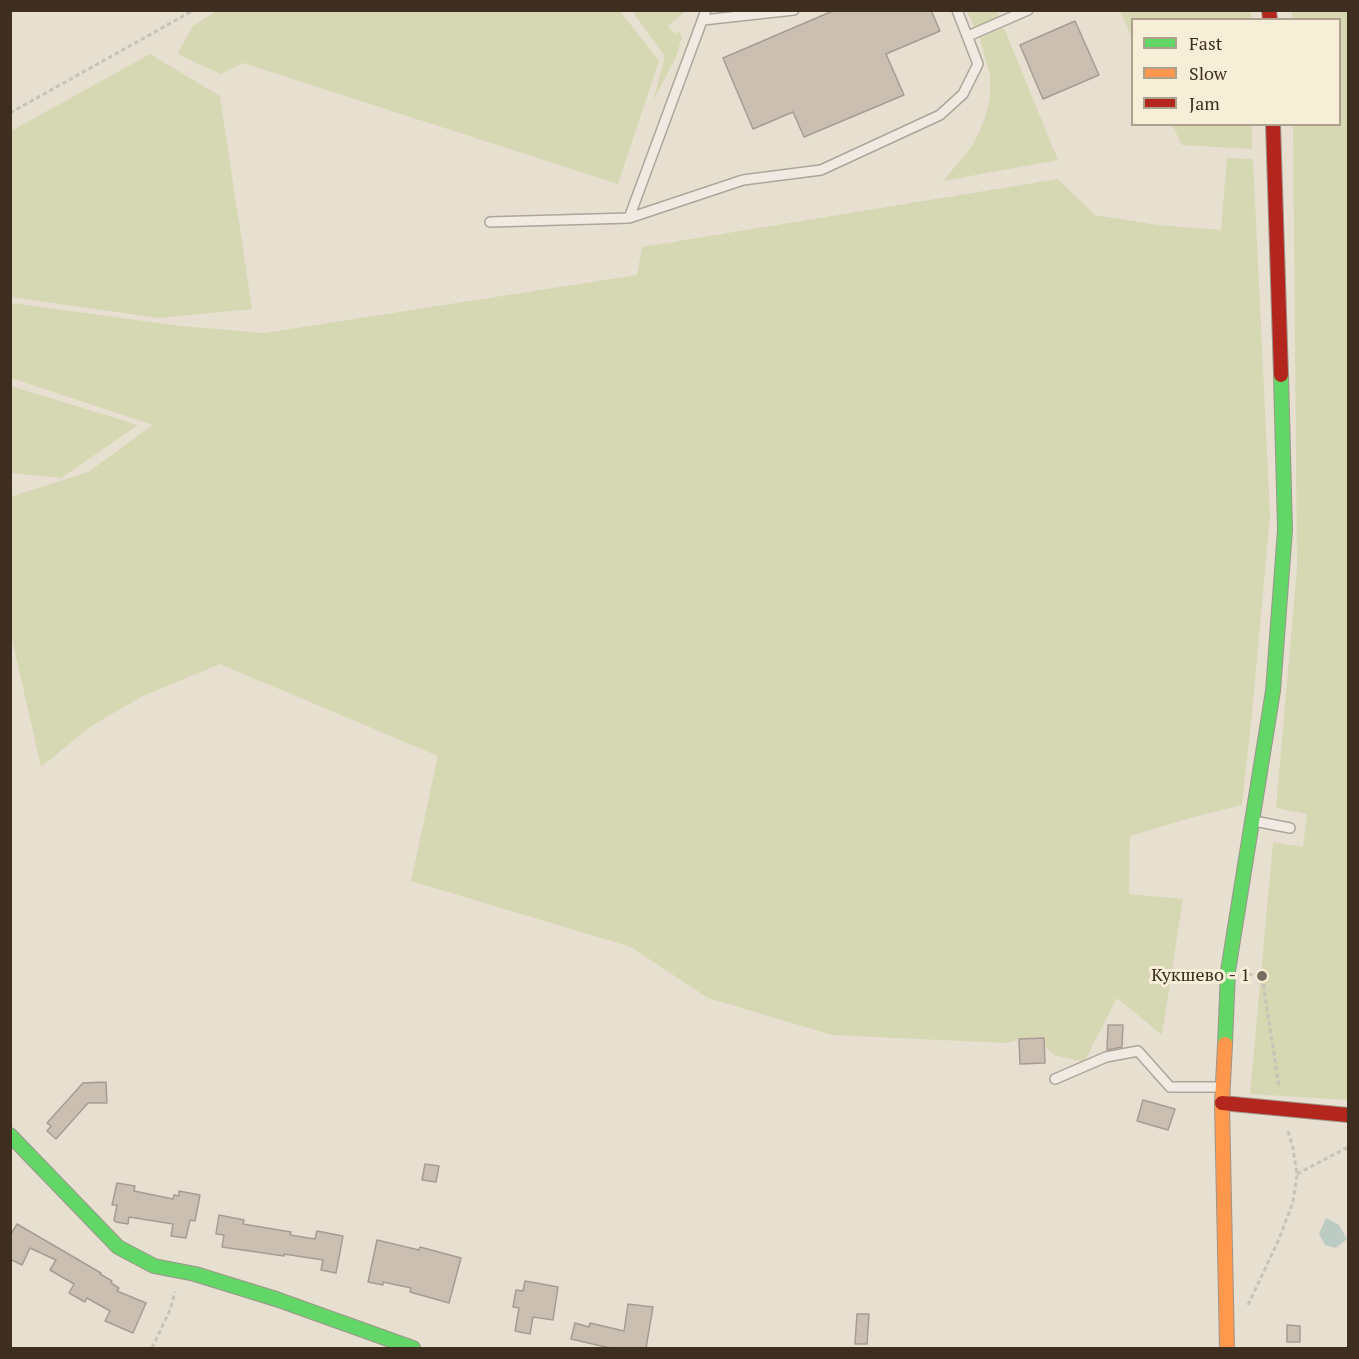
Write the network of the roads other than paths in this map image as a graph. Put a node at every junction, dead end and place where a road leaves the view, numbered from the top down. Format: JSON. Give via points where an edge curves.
{"nodes":[{"id":1,"x":794,"y":10,"type":"edge"},
{"id":2,"x":957,"y":10,"type":"edge"},
{"id":3,"x":1028,"y":10,"type":"edge"},
{"id":4,"x":704,"y":15,"type":"edge"},
{"id":5,"x":968,"y":36,"type":"junction"},
{"id":6,"x":1273,"y":126,"type":"edge"},
{"id":7,"x":629,"y":218,"type":"junction"},
{"id":8,"x":490,"y":222,"type":"dead end"},
{"id":9,"x":1252,"y":821,"type":"junction"},
{"id":10,"x":1290,"y":828,"type":"dead end"},
{"id":11,"x":1055,"y":1079,"type":"dead end"},
{"id":12,"x":1223,"y":1087,"type":"junction"},
{"id":13,"x":1222,"y":1103,"type":"junction"},
{"id":14,"x":1348,"y":1115,"type":"edge"},
{"id":15,"x":10,"y":1135,"type":"edge"},
{"id":16,"x":413,"y":1348,"type":"edge"},
{"id":17,"x":1227,"y":1348,"type":"edge"}],
"edges":[{"from":1,"to":4,"type":"lane"},
{"from":2,"to":5,"type":"lane"},
{"from":3,"to":5,"type":"lane"},
{"from":4,"to":7,"type":"lane"},
{"from":5,"to":7,"type":"lane","via":[[978,64],[963,94],[940,115],[821,170],[742,180]]},
{"from":6,"to":9,"type":"street","via":[[1285,531],[1273,691]]},
{"from":7,"to":8,"type":"lane"},
{"from":9,"to":10,"type":"lane"},
{"from":9,"to":12,"type":"street","via":[[1228,971]]},
{"from":11,"to":12,"type":"lane","via":[[1106,1057],[1138,1051],[1170,1087]]},
{"from":12,"to":13,"type":"street"},
{"from":13,"to":14,"type":"street"},
{"from":13,"to":17,"type":"street"},
{"from":15,"to":16,"type":"street","via":[[118,1247],[154,1266],[276,1299]]}]}
